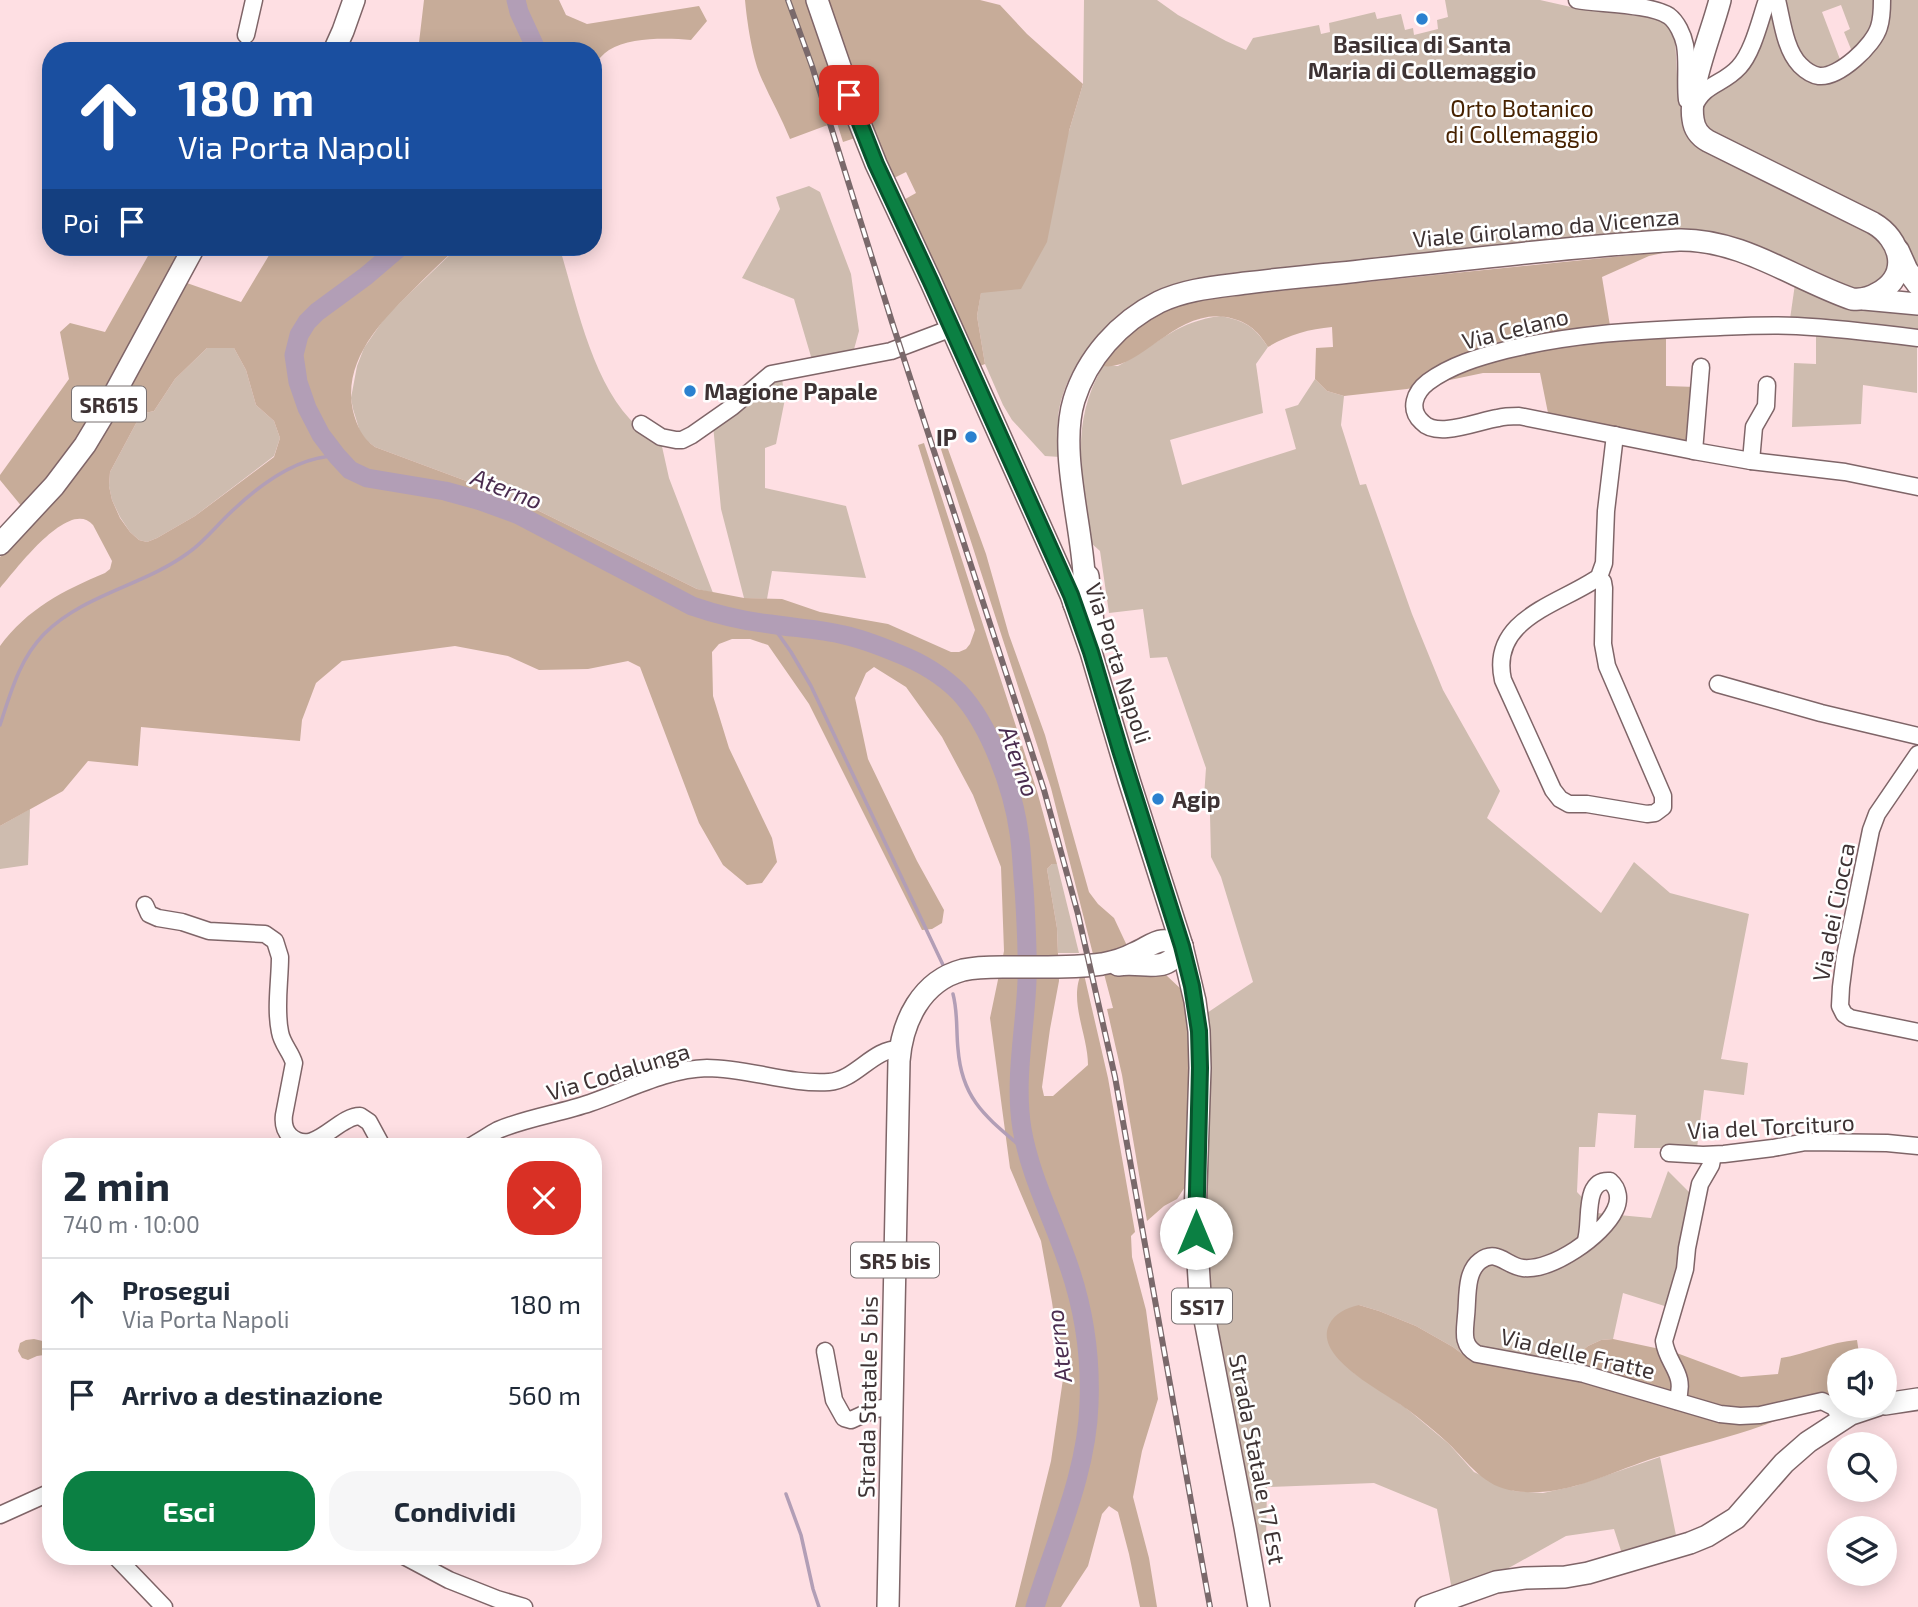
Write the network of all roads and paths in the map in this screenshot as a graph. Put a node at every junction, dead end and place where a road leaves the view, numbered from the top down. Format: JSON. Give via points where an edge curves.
{"nodes":[{"id":1,"x":254,"y":0,"type":"edge"},
{"id":2,"x":354,"y":0,"type":"edge"},
{"id":3,"x":817,"y":0,"type":"edge"},
{"id":4,"x":1584,"y":0,"type":"edge"},
{"id":5,"x":1720,"y":0,"type":"edge"},
{"id":6,"x":1767,"y":0,"type":"edge"},
{"id":7,"x":1777,"y":0,"type":"edge"},
{"id":8,"x":1882,"y":0,"type":"edge"},
{"id":9,"x":1640,"y":4,"type":"edge"},
{"id":10,"x":246,"y":35,"type":"dead end"},
{"id":11,"x":338,"y":42,"type":"edge"},
{"id":12,"x":1693,"y":113,"type":"junction"},
{"id":13,"x":1896,"y":245,"type":"junction"},
{"id":14,"x":189,"y":256,"type":"edge"},
{"id":15,"x":1918,"y":285,"type":"edge"},
{"id":16,"x":1895,"y":295,"type":"edge"},
{"id":17,"x":952,"y":328,"type":"junction"},
{"id":18,"x":1918,"y":338,"type":"edge"},
{"id":19,"x":1701,"y":367,"type":"dead end"},
{"id":20,"x":1767,"y":385,"type":"dead end"},
{"id":21,"x":641,"y":424,"type":"dead end"},
{"id":22,"x":1615,"y":435,"type":"junction"},
{"id":23,"x":1694,"y":451,"type":"junction"},
{"id":24,"x":1751,"y":461,"type":"junction"},
{"id":25,"x":1918,"y":486,"type":"edge"},
{"id":26,"x":0,"y":544,"type":"edge"},
{"id":27,"x":1599,"y":577,"type":"junction"},
{"id":28,"x":1079,"y":592,"type":"junction"},
{"id":29,"x":1094,"y":660,"type":"joint"},
{"id":30,"x":1718,"y":684,"type":"dead end"},
{"id":31,"x":1918,"y":736,"type":"edge"},
{"id":32,"x":1918,"y":754,"type":"edge"},
{"id":33,"x":1167,"y":896,"type":"junction"},
{"id":34,"x":145,"y":905,"type":"dead end"},
{"id":35,"x":1182,"y":946,"type":"junction"},
{"id":36,"x":1150,"y":955,"type":"junction"},
{"id":37,"x":1195,"y":1001,"type":"junction"},
{"id":38,"x":1918,"y":1032,"type":"edge"},
{"id":39,"x":900,"y":1049,"type":"junction"},
{"id":40,"x":294,"y":1138,"type":"edge"},
{"id":41,"x":320,"y":1138,"type":"edge"},
{"id":42,"x":378,"y":1138,"type":"edge"},
{"id":43,"x":485,"y":1138,"type":"edge"},
{"id":44,"x":1918,"y":1146,"type":"edge"},
{"id":45,"x":1669,"y":1153,"type":"dead end"},
{"id":46,"x":1713,"y":1155,"type":"junction"},
{"id":47,"x":1585,"y":1243,"type":"dead end"},
{"id":48,"x":825,"y":1350,"type":"dead end"},
{"id":49,"x":1918,"y":1398,"type":"edge"},
{"id":50,"x":1676,"y":1401,"type":"junction"},
{"id":51,"x":1897,"y":1402,"type":"edge"},
{"id":52,"x":892,"y":1407,"type":"junction"},
{"id":53,"x":1842,"y":1419,"type":"joint"},
{"id":54,"x":42,"y":1496,"type":"edge"},
{"id":55,"x":0,"y":1515,"type":"edge"},
{"id":56,"x":124,"y":1565,"type":"edge"},
{"id":57,"x":421,"y":1565,"type":"edge"},
{"id":58,"x":164,"y":1607,"type":"edge"},
{"id":59,"x":524,"y":1607,"type":"edge"},
{"id":60,"x":888,"y":1607,"type":"edge"},
{"id":61,"x":1259,"y":1607,"type":"edge"},
{"id":62,"x":1426,"y":1607,"type":"edge"}],
"edges":[{"from":1,"to":10,"type":"street"},
{"from":2,"to":11,"type":"main road"},
{"from":3,"to":17,"type":"main road","name":"Via Porta Napoli","via":[[866,140]]},
{"from":4,"to":9,"type":"street"},
{"from":5,"to":12,"type":"main road"},
{"from":6,"to":12,"type":"street","via":[[1742,64],[1704,91]]},
{"from":7,"to":8,"type":"street","via":[[1796,59],[1821,76],[1852,61],[1869,44],[1879,27]]},
{"from":9,"to":12,"type":"street","via":[[1666,15],[1680,31],[1687,100]]},
{"from":12,"to":13,"type":"main road","via":[[1703,139],[1877,225]]},
{"from":13,"to":15,"type":"main road"},
{"from":13,"to":16,"type":"main road","name":"Viale Girolamo da Vicenza"},
{"from":14,"to":26,"type":"main road","number":"SR615","via":[[85,445]]},
{"from":16,"to":28,"type":"main road","name":"Viale Girolamo da Vicenza","via":[[1847,297],[1736,249],[1688,239],[1188,291],[1144,310],[1115,333],[1086,373],[1074,399],[1069,449],[1083,555]]},
{"from":17,"to":21,"type":"street","via":[[891,351],[771,374],[682,440],[661,437]]},
{"from":17,"to":28,"type":"main road","name":"Via Porta Napoli"},
{"from":18,"to":22,"type":"street","name":"Via Celano","via":[[1783,325],[1576,336],[1459,365],[1426,383],[1414,402],[1420,420],[1433,429],[1519,416]]},
{"from":19,"to":23,"type":"street"},
{"from":20,"to":24,"type":"street","via":[[1766,406],[1754,427]]},
{"from":22,"to":23,"type":"street","name":"Via Celano"},
{"from":22,"to":27,"type":"street","via":[[1604,564]]},
{"from":23,"to":24,"type":"street","name":"Via Celano"},
{"from":24,"to":25,"type":"street","name":"Via Celano"},
{"from":27,"to":27,"type":"street","via":[[1604,585],[1604,657],[1663,796],[1663,807],[1656,813],[1560,799],[1503,680],[1503,649],[1518,626]]},
{"from":28,"to":29,"type":"main road","name":"Viale Girolamo da Vicenza","via":[[1096,634]]},
{"from":29,"to":33,"type":"main road","name":"Via Porta Napoli","number":"SS17"},
{"from":30,"to":31,"type":"street"},
{"from":32,"to":38,"type":"street","name":"Via dei Ciocca","via":[[1874,821],[1840,999],[1842,1011],[1850,1017]]},
{"from":33,"to":35,"type":"main road","name":"Via Porta Napoli","number":"SS17"},
{"from":33,"to":36,"type":"main road"},
{"from":34,"to":40,"type":"street","via":[[147,913],[158,918],[205,930],[261,933],[279,948],[278,1017],[283,1043],[294,1063],[284,1124]]},
{"from":35,"to":36,"type":"main road","via":[[1164,964]]},
{"from":35,"to":37,"type":"main road","name":"Strada Statale 17 Est","number":"SS17"},
{"from":36,"to":37,"type":"main road"},
{"from":36,"to":39,"type":"main road","name":"Strada Statale 5 bis","number":"SR5 bis","via":[[1131,963],[1090,968],[992,967],[952,974],[921,998],[908,1020]]},
{"from":37,"to":61,"type":"main road","name":"Strada Statale 17 Est","number":"SS17","via":[[1200,1068],[1195,1216],[1200,1294]]},
{"from":39,"to":43,"type":"street","name":"Via Codalunga","via":[[828,1083],[706,1068],[678,1073]]},
{"from":39,"to":52,"type":"main road","name":"Strada Statale 5 bis","number":"SR5 bis"},
{"from":41,"to":42,"type":"street","via":[[348,1118],[360,1116]]},
{"from":44,"to":46,"type":"street","name":"Via del Torcituro","via":[[1800,1142]]},
{"from":45,"to":46,"type":"street","name":"Via del Torcituro"},
{"from":46,"to":50,"type":"street","name":"Via delle Fratte","via":[[1700,1184],[1685,1269],[1664,1341],[1680,1379]]},
{"from":47,"to":50,"type":"street","name":"Via delle Fratte","via":[[1534,1268],[1519,1267],[1495,1255],[1475,1265],[1470,1277],[1467,1346],[1477,1354],[1584,1374]]},
{"from":48,"to":52,"type":"street","via":[[834,1400],[844,1418],[852,1420],[874,1409]]},
{"from":49,"to":51,"type":"main road"},
{"from":50,"to":53,"type":"street","name":"Via delle Fratte","via":[[1740,1416],[1822,1401],[1834,1407]]},
{"from":52,"to":60,"type":"main road","name":"Strada Statale 5 bis","number":"SR5 bis"},
{"from":53,"to":62,"type":"main road","via":[[1798,1450],[1736,1518],[1707,1536],[1588,1573],[1496,1582]]},
{"from":54,"to":55,"type":"street"},
{"from":56,"to":58,"type":"street"},
{"from":57,"to":59,"type":"street"}]}
